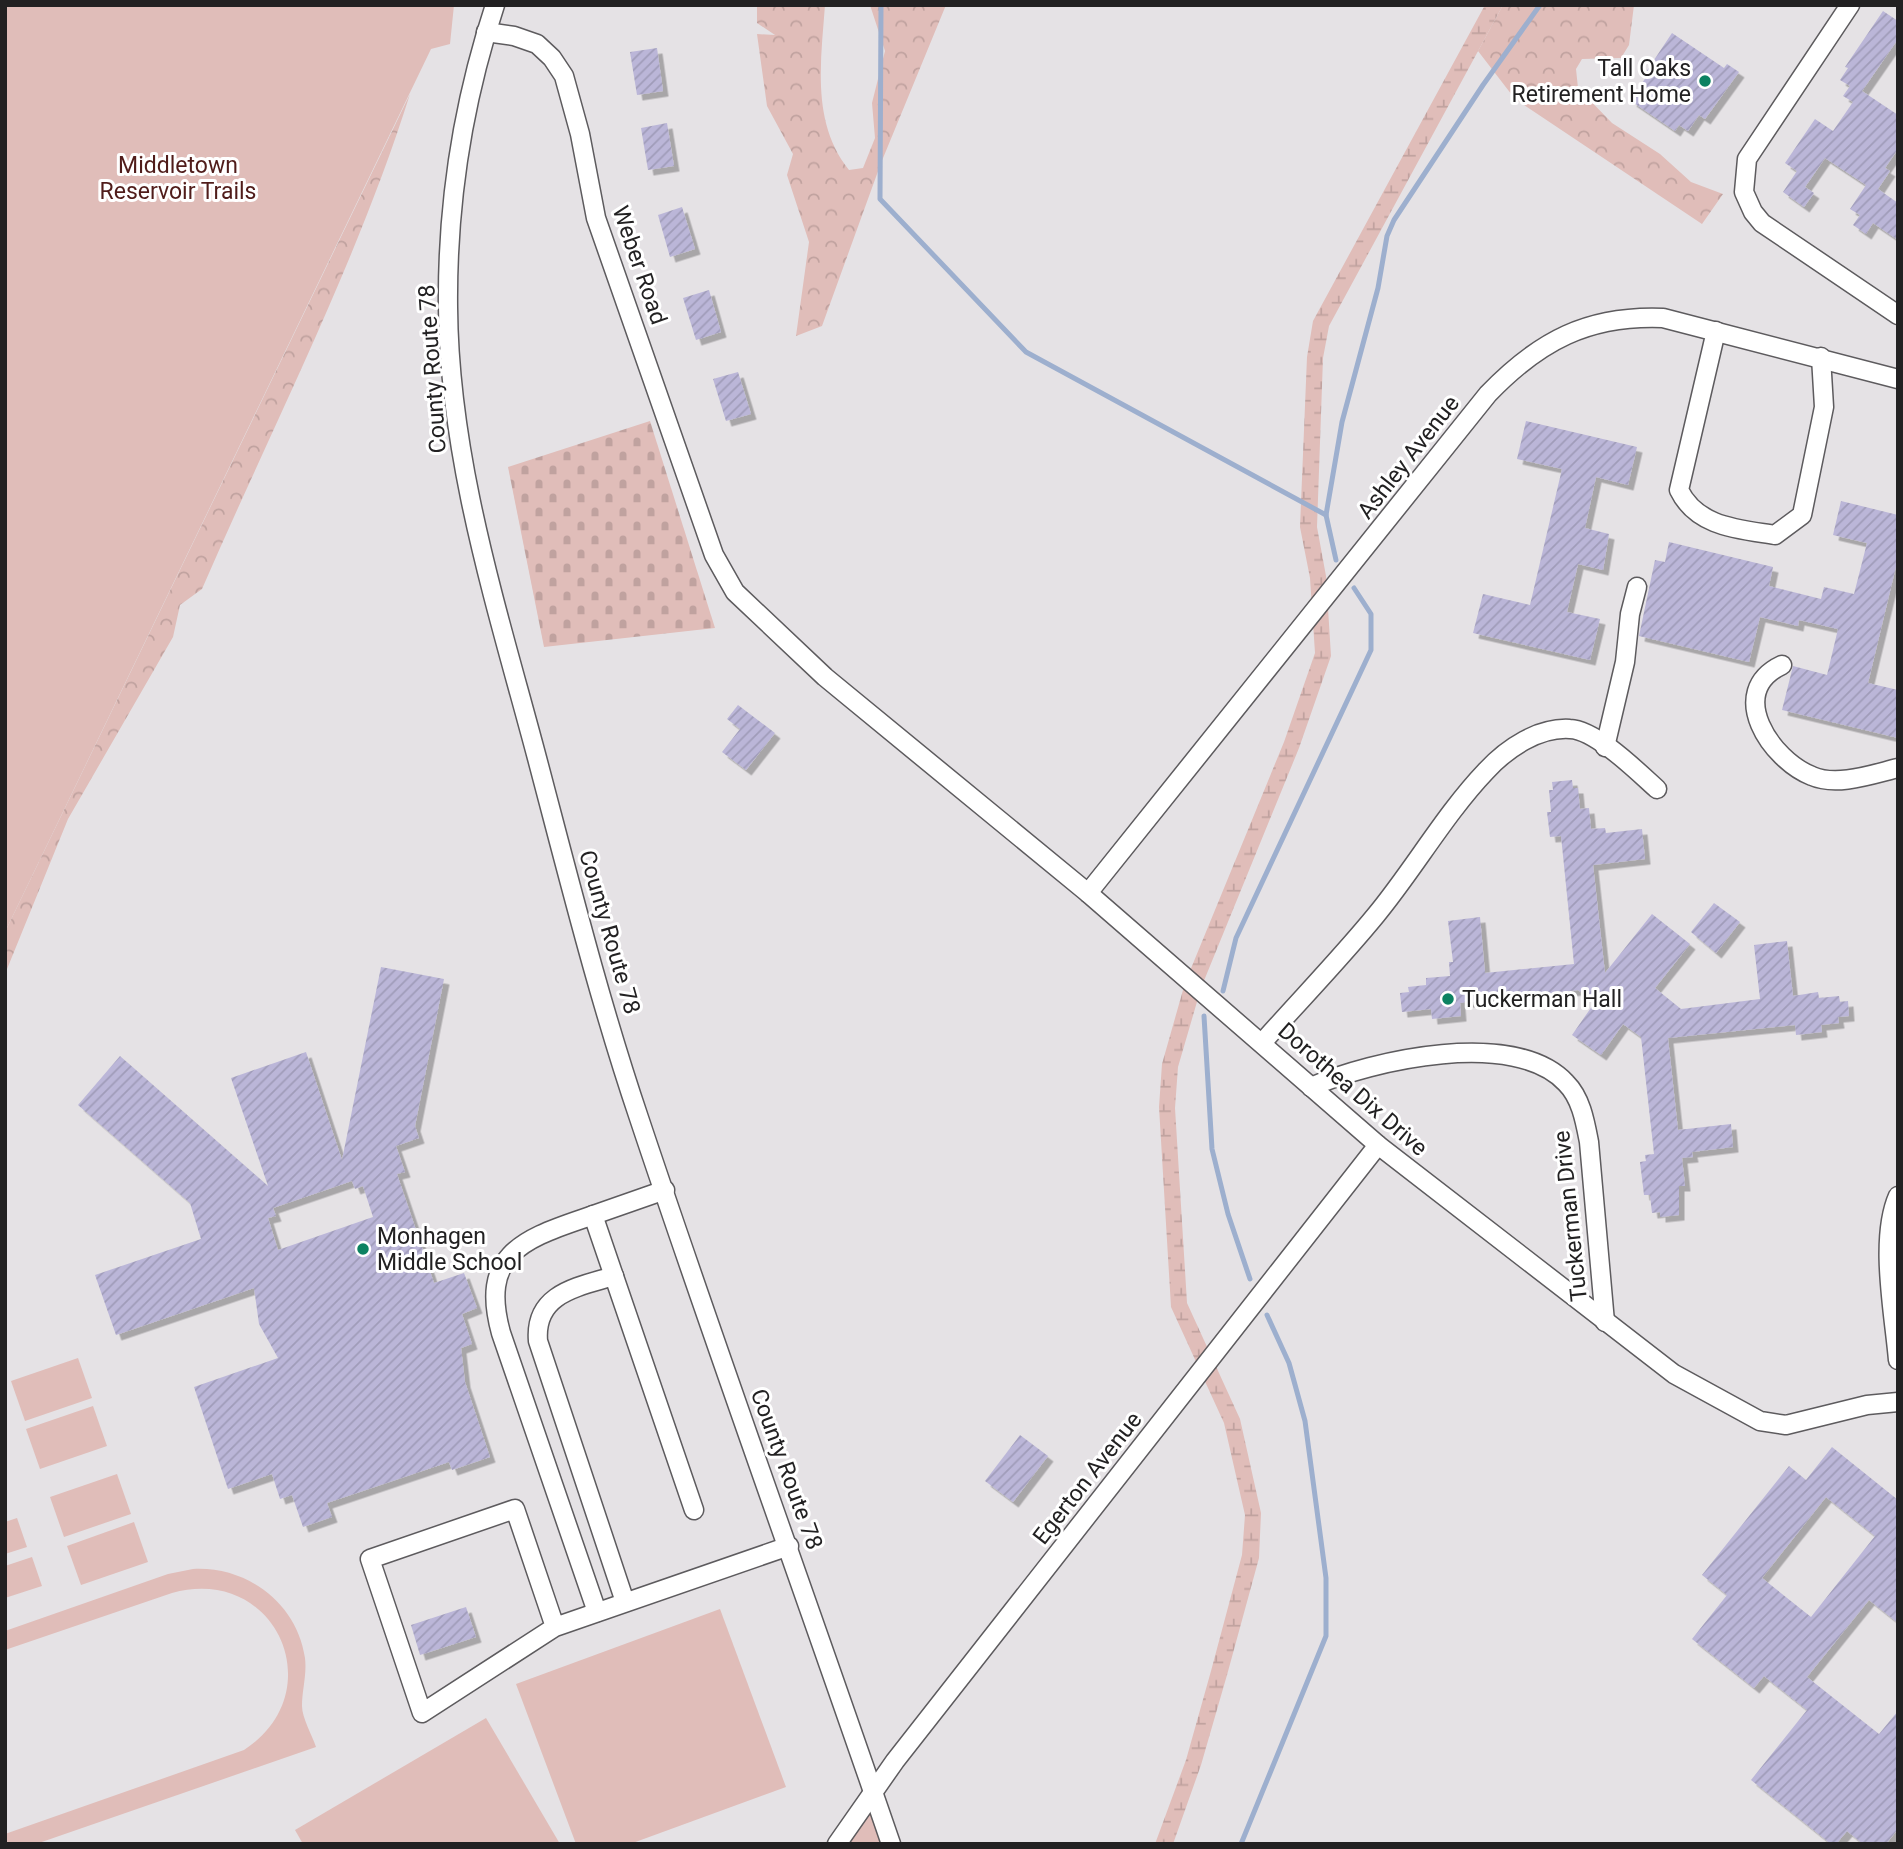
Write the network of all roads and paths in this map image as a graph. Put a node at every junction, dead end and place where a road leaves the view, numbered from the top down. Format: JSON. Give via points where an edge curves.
{"nodes":[{"id":1,"x":495,"y":5,"type":"edge"},
{"id":2,"x":1850,"y":5,"type":"edge"},
{"id":3,"x":486,"y":32,"type":"junction"},
{"id":4,"x":1898,"y":315,"type":"edge"},
{"id":5,"x":1716,"y":331,"type":"junction"},
{"id":6,"x":1821,"y":357,"type":"junction"},
{"id":7,"x":1898,"y":379,"type":"edge"},
{"id":8,"x":1637,"y":587,"type":"dead end"},
{"id":9,"x":1782,"y":665,"type":"dead end"},
{"id":10,"x":825,"y":677,"type":"joint"},
{"id":11,"x":1605,"y":747,"type":"junction"},
{"id":12,"x":1898,"y":768,"type":"edge"},
{"id":13,"x":1657,"y":789,"type":"dead end"},
{"id":14,"x":1088,"y":893,"type":"junction"},
{"id":15,"x":1262,"y":1043,"type":"junction"},
{"id":16,"x":1311,"y":1087,"type":"junction"},
{"id":17,"x":1378,"y":1145,"type":"junction"},
{"id":18,"x":665,"y":1190,"type":"junction"},
{"id":19,"x":1898,"y":1196,"type":"edge"},
{"id":20,"x":593,"y":1215,"type":"junction"},
{"id":21,"x":614,"y":1276,"type":"junction"},
{"id":22,"x":1605,"y":1322,"type":"junction"},
{"id":23,"x":1898,"y":1360,"type":"edge"},
{"id":24,"x":1898,"y":1402,"type":"edge"},
{"id":25,"x":694,"y":1510,"type":"dead end"},
{"id":26,"x":789,"y":1546,"type":"junction"},
{"id":27,"x":611,"y":1607,"type":"junction"},
{"id":28,"x":555,"y":1627,"type":"junction"},
{"id":29,"x":873,"y":1793,"type":"junction"},
{"id":30,"x":837,"y":1844,"type":"edge"},
{"id":31,"x":891,"y":1844,"type":"edge"}],
"edges":[{"from":1,"to":3,"type":"street","name":"County Route 78"},
{"from":2,"to":4,"type":"street","via":[[1747,159],[1744,192],[1762,223]]},
{"from":3,"to":10,"type":"street","name":"Weber Road","via":[[537,44],[564,76],[596,218],[715,555],[735,592]]},
{"from":3,"to":18,"type":"street","name":"County Route 78","via":[[467,108],[453,203],[448,309],[456,422],[478,536],[589,951],[638,1117]]},
{"from":5,"to":6,"type":"street","name":"Ashley Avenue"},
{"from":5,"to":6,"type":"street","via":[[1679,490],[1688,507],[1721,527],[1775,535],[1801,515],[1824,407]]},
{"from":5,"to":14,"type":"street","name":"Ashley Avenue","via":[[1663,318],[1604,321],[1539,348],[1512,369]]},
{"from":6,"to":7,"type":"street","name":"Ashley Avenue"},
{"from":8,"to":11,"type":"street"},
{"from":9,"to":12,"type":"street","via":[[1760,681],[1754,697],[1763,730],[1776,750],[1812,777],[1850,779]]},
{"from":10,"to":14,"type":"street","name":"Dorothea Dix Drive"},
{"from":11,"to":13,"type":"street"},
{"from":11,"to":15,"type":"street","via":[[1570,729],[1543,732],[1517,745],[1487,770],[1376,916]]},
{"from":14,"to":15,"type":"street","name":"Dorothea Dix Drive"},
{"from":15,"to":16,"type":"street","name":"Dorothea Dix Drive"},
{"from":16,"to":17,"type":"street","name":"Dorothea Dix Drive"},
{"from":16,"to":22,"type":"street","name":"Tuckerman Drive","via":[[1378,1064],[1462,1053],[1520,1057],[1567,1083],[1584,1113],[1589,1142]]},
{"from":17,"to":22,"type":"street","name":"Dorothea Dix Drive"},
{"from":17,"to":29,"type":"street","name":"Egerton Avenue"},
{"from":18,"to":20,"type":"street"},
{"from":18,"to":26,"type":"street","name":"County Route 78"},
{"from":19,"to":23,"type":"street","via":[[1889,1254]]},
{"from":20,"to":21,"type":"street"},
{"from":20,"to":27,"type":"street","via":[[519,1246],[500,1274],[494,1294],[501,1333]]},
{"from":21,"to":25,"type":"street"},
{"from":21,"to":27,"type":"street","via":[[553,1297],[537,1330]]},
{"from":22,"to":24,"type":"street","name":"Dorothea Dix Drive","via":[[1674,1374],[1760,1421],[1786,1425]]},
{"from":26,"to":27,"type":"street"},
{"from":26,"to":29,"type":"street","name":"County Route 78"},
{"from":27,"to":28,"type":"street"},
{"from":28,"to":28,"type":"street","via":[[422,1713],[370,1559],[515,1509]]},
{"from":29,"to":30,"type":"street","name":"Egerton Avenue"},
{"from":29,"to":31,"type":"street","name":"County Route 78"}]}
